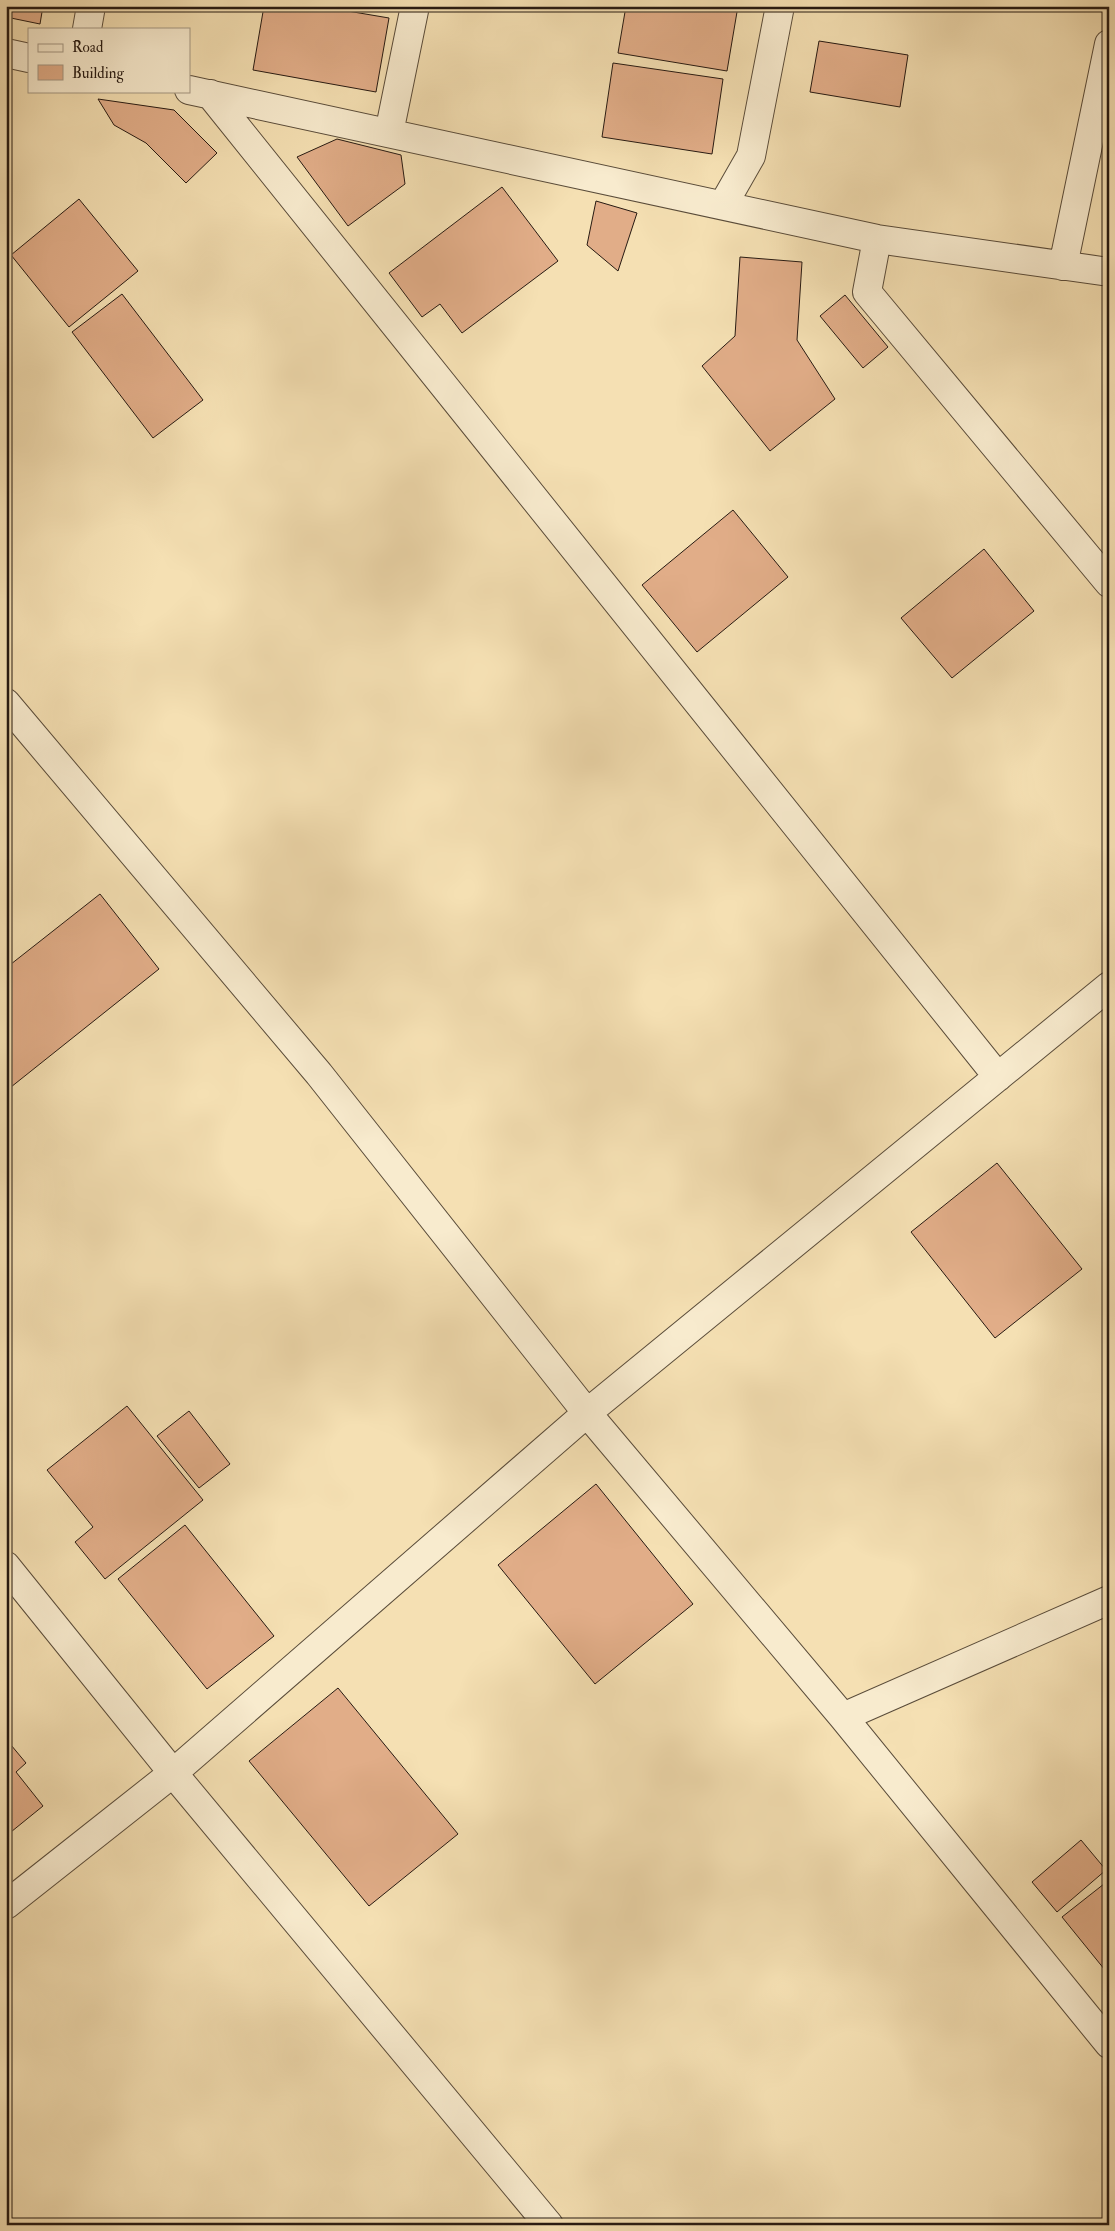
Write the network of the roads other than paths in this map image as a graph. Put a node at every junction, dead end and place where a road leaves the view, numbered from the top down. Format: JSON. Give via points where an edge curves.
{"nodes":[{"id":1,"x":91,"y":6,"type":"edge"},
{"id":2,"x":415,"y":6,"type":"edge"},
{"id":3,"x":780,"y":6,"type":"edge"},
{"id":4,"x":87,"y":28,"type":"edge"},
{"id":5,"x":1109,"y":44,"type":"edge"},
{"id":6,"x":6,"y":53,"type":"edge"},
{"id":7,"x":28,"y":58,"type":"edge"},
{"id":8,"x":199,"y":92,"type":"edge"},
{"id":9,"x":389,"y":133,"type":"junction"},
{"id":10,"x":723,"y":205,"type":"junction"},
{"id":11,"x":877,"y":239,"type":"junction"},
{"id":12,"x":1063,"y":266,"type":"junction"},
{"id":13,"x":1109,"y":272,"type":"edge"},
{"id":14,"x":1109,"y":583,"type":"edge"},
{"id":15,"x":6,"y":704,"type":"edge"},
{"id":16,"x":1109,"y":986,"type":"edge"},
{"id":17,"x":998,"y":1077,"type":"junction"},
{"id":18,"x":587,"y":1413,"type":"junction"},
{"id":19,"x":6,"y":1566,"type":"edge"},
{"id":20,"x":1109,"y":1600,"type":"edge"},
{"id":21,"x":843,"y":1717,"type":"junction"},
{"id":22,"x":174,"y":1773,"type":"junction"},
{"id":23,"x":6,"y":1905,"type":"edge"},
{"id":24,"x":1109,"y":2044,"type":"edge"},
{"id":25,"x":549,"y":2225,"type":"edge"}],
"edges":[{"from":1,"to":4,"type":"street"},
{"from":2,"to":9,"type":"street"},
{"from":3,"to":10,"type":"street","via":[[751,156]]},
{"from":5,"to":12,"type":"street"},
{"from":6,"to":7,"type":"street"},
{"from":8,"to":9,"type":"street"},
{"from":8,"to":17,"type":"street"},
{"from":9,"to":10,"type":"street"},
{"from":10,"to":11,"type":"street"},
{"from":11,"to":12,"type":"street"},
{"from":11,"to":14,"type":"street","via":[[866,292]]},
{"from":12,"to":13,"type":"street"},
{"from":15,"to":18,"type":"street","via":[[319,1074]]},
{"from":16,"to":17,"type":"street"},
{"from":17,"to":18,"type":"street"},
{"from":18,"to":21,"type":"street"},
{"from":18,"to":22,"type":"street"},
{"from":19,"to":22,"type":"street"},
{"from":20,"to":21,"type":"street"},
{"from":21,"to":24,"type":"street"},
{"from":22,"to":23,"type":"street"},
{"from":22,"to":25,"type":"street"}]}
